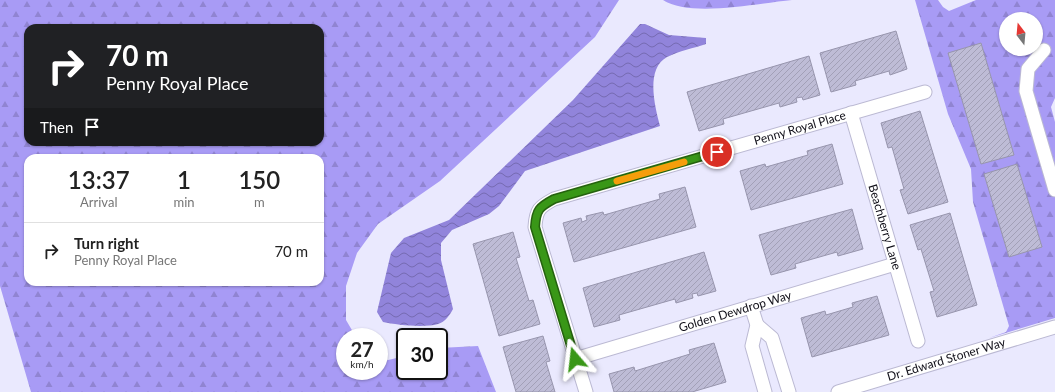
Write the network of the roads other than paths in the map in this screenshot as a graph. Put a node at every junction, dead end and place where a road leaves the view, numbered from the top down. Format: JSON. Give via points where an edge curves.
{"nodes":[{"id":1,"x":1044,"y":50,"type":"dead end"},
{"id":2,"x":925,"y":92,"type":"dead end"},
{"id":3,"x":851,"y":113,"type":"junction"},
{"id":4,"x":1055,"y":190,"type":"edge"},
{"id":5,"x":895,"y":264,"type":"junction"},
{"id":6,"x":752,"y":306,"type":"junction"},
{"id":7,"x":757,"y":325,"type":"junction"},
{"id":8,"x":1055,"y":327,"type":"edge"},
{"id":9,"x":918,"y":341,"type":"dead end"},
{"id":10,"x":775,"y":347,"type":"junction"},
{"id":11,"x":754,"y":353,"type":"junction"},
{"id":12,"x":575,"y":359,"type":"junction"},
{"id":13,"x":781,"y":367,"type":"junction"},
{"id":14,"x":760,"y":373,"type":"junction"},
{"id":15,"x":586,"y":392,"type":"edge"},
{"id":16,"x":765,"y":392,"type":"edge"},
{"id":17,"x":789,"y":392,"type":"edge"},
{"id":18,"x":838,"y":392,"type":"edge"}],
"edges":[{"from":1,"to":4,"type":"street","via":[[1028,69],[1026,91]]},
{"from":2,"to":3,"type":"street","name":"Penny Royal Place"},
{"from":3,"to":5,"type":"street","name":"Beachberry Lane"},
{"from":3,"to":12,"type":"street","name":"Penny Royal Place","via":[[554,199],[542,206],[535,214],[535,227]]},
{"from":5,"to":6,"type":"street","name":"Golden Dewdrop Way"},
{"from":5,"to":9,"type":"street","name":"Beachberry Lane"},
{"from":6,"to":7,"type":"street"},
{"from":6,"to":12,"type":"street","name":"Golden Dewdrop Way"},
{"from":7,"to":10,"type":"street","via":[[772,338]]},
{"from":7,"to":11,"type":"street","via":[[752,346]]},
{"from":8,"to":18,"type":"street","name":"Dr. Edward Stoner Way"},
{"from":10,"to":11,"type":"street"},
{"from":10,"to":13,"type":"street"},
{"from":11,"to":14,"type":"street"},
{"from":12,"to":15,"type":"street","name":"Penny Royal Place"},
{"from":13,"to":14,"type":"street"},
{"from":13,"to":17,"type":"street"},
{"from":14,"to":16,"type":"street"}]}
